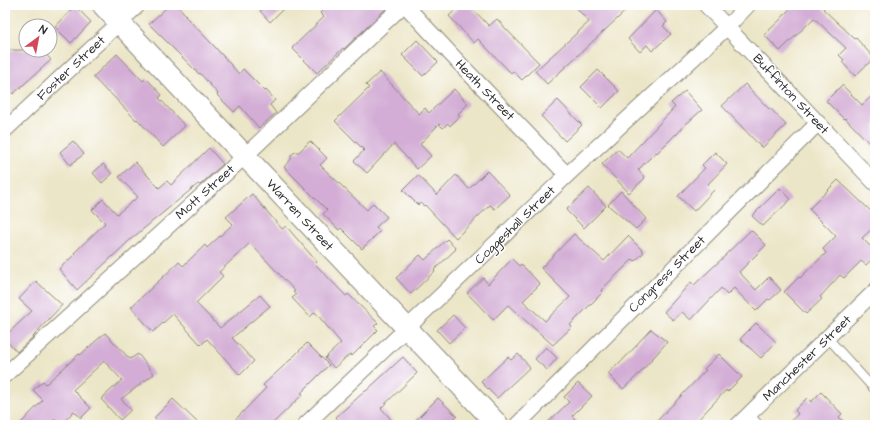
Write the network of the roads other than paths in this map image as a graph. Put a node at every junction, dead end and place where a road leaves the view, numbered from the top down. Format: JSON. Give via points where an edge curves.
{"nodes":[{"id":1,"x":103,"y":5,"type":"edge"},
{"id":2,"x":138,"y":5,"type":"edge"},
{"id":3,"x":404,"y":5,"type":"edge"},
{"id":4,"x":706,"y":5,"type":"edge"},
{"id":5,"x":748,"y":5,"type":"edge"},
{"id":6,"x":120,"y":22,"type":"junction"},
{"id":7,"x":727,"y":27,"type":"junction"},
{"id":8,"x":818,"y":123,"type":"junction"},
{"id":9,"x":5,"y":130,"type":"edge"},
{"id":10,"x":244,"y":156,"type":"junction"},
{"id":11,"x":567,"y":175,"type":"junction"},
{"id":12,"x":875,"y":183,"type":"edge"},
{"id":13,"x":875,"y":291,"type":"edge"},
{"id":14,"x":407,"y":328,"type":"junction"},
{"id":15,"x":827,"y":337,"type":"junction"},
{"id":16,"x":5,"y":376,"type":"edge"},
{"id":17,"x":875,"y":390,"type":"edge"},
{"id":18,"x":754,"y":420,"type":"edge"},
{"id":19,"x":305,"y":425,"type":"edge"},
{"id":20,"x":498,"y":425,"type":"edge"},
{"id":21,"x":517,"y":425,"type":"edge"},
{"id":22,"x":738,"y":425,"type":"edge"}],
"edges":[{"from":1,"to":6,"type":"street","name":"Warren Street"},
{"from":2,"to":6,"type":"street","name":"Foster Street"},
{"from":3,"to":10,"type":"street","name":"Mott Street"},
{"from":3,"to":11,"type":"street","name":"Heath Street"},
{"from":4,"to":7,"type":"street","name":"Buffinton Street"},
{"from":5,"to":7,"type":"street","name":"Coggeshall Street"},
{"from":6,"to":9,"type":"street","name":"Foster Street"},
{"from":6,"to":10,"type":"street","name":"Warren Street"},
{"from":7,"to":8,"type":"street","name":"Buffinton Street"},
{"from":7,"to":11,"type":"street","name":"Coggeshall Street"},
{"from":8,"to":12,"type":"street","name":"Buffinton Street"},
{"from":8,"to":21,"type":"street","name":"Congress Street"},
{"from":10,"to":14,"type":"street","name":"Warren Street"},
{"from":10,"to":16,"type":"street","name":"Mott Street"},
{"from":11,"to":14,"type":"street","name":"Coggeshall Street"},
{"from":13,"to":15,"type":"street","name":"Manchester Street"},
{"from":14,"to":19,"type":"street","name":"Coggeshall Street"},
{"from":14,"to":20,"type":"street","name":"Warren Street"},
{"from":15,"to":17,"type":"lane"},
{"from":15,"to":18,"type":"street","name":"Manchester Street"},
{"from":18,"to":22,"type":"street","name":"Manchester Street"}]}
